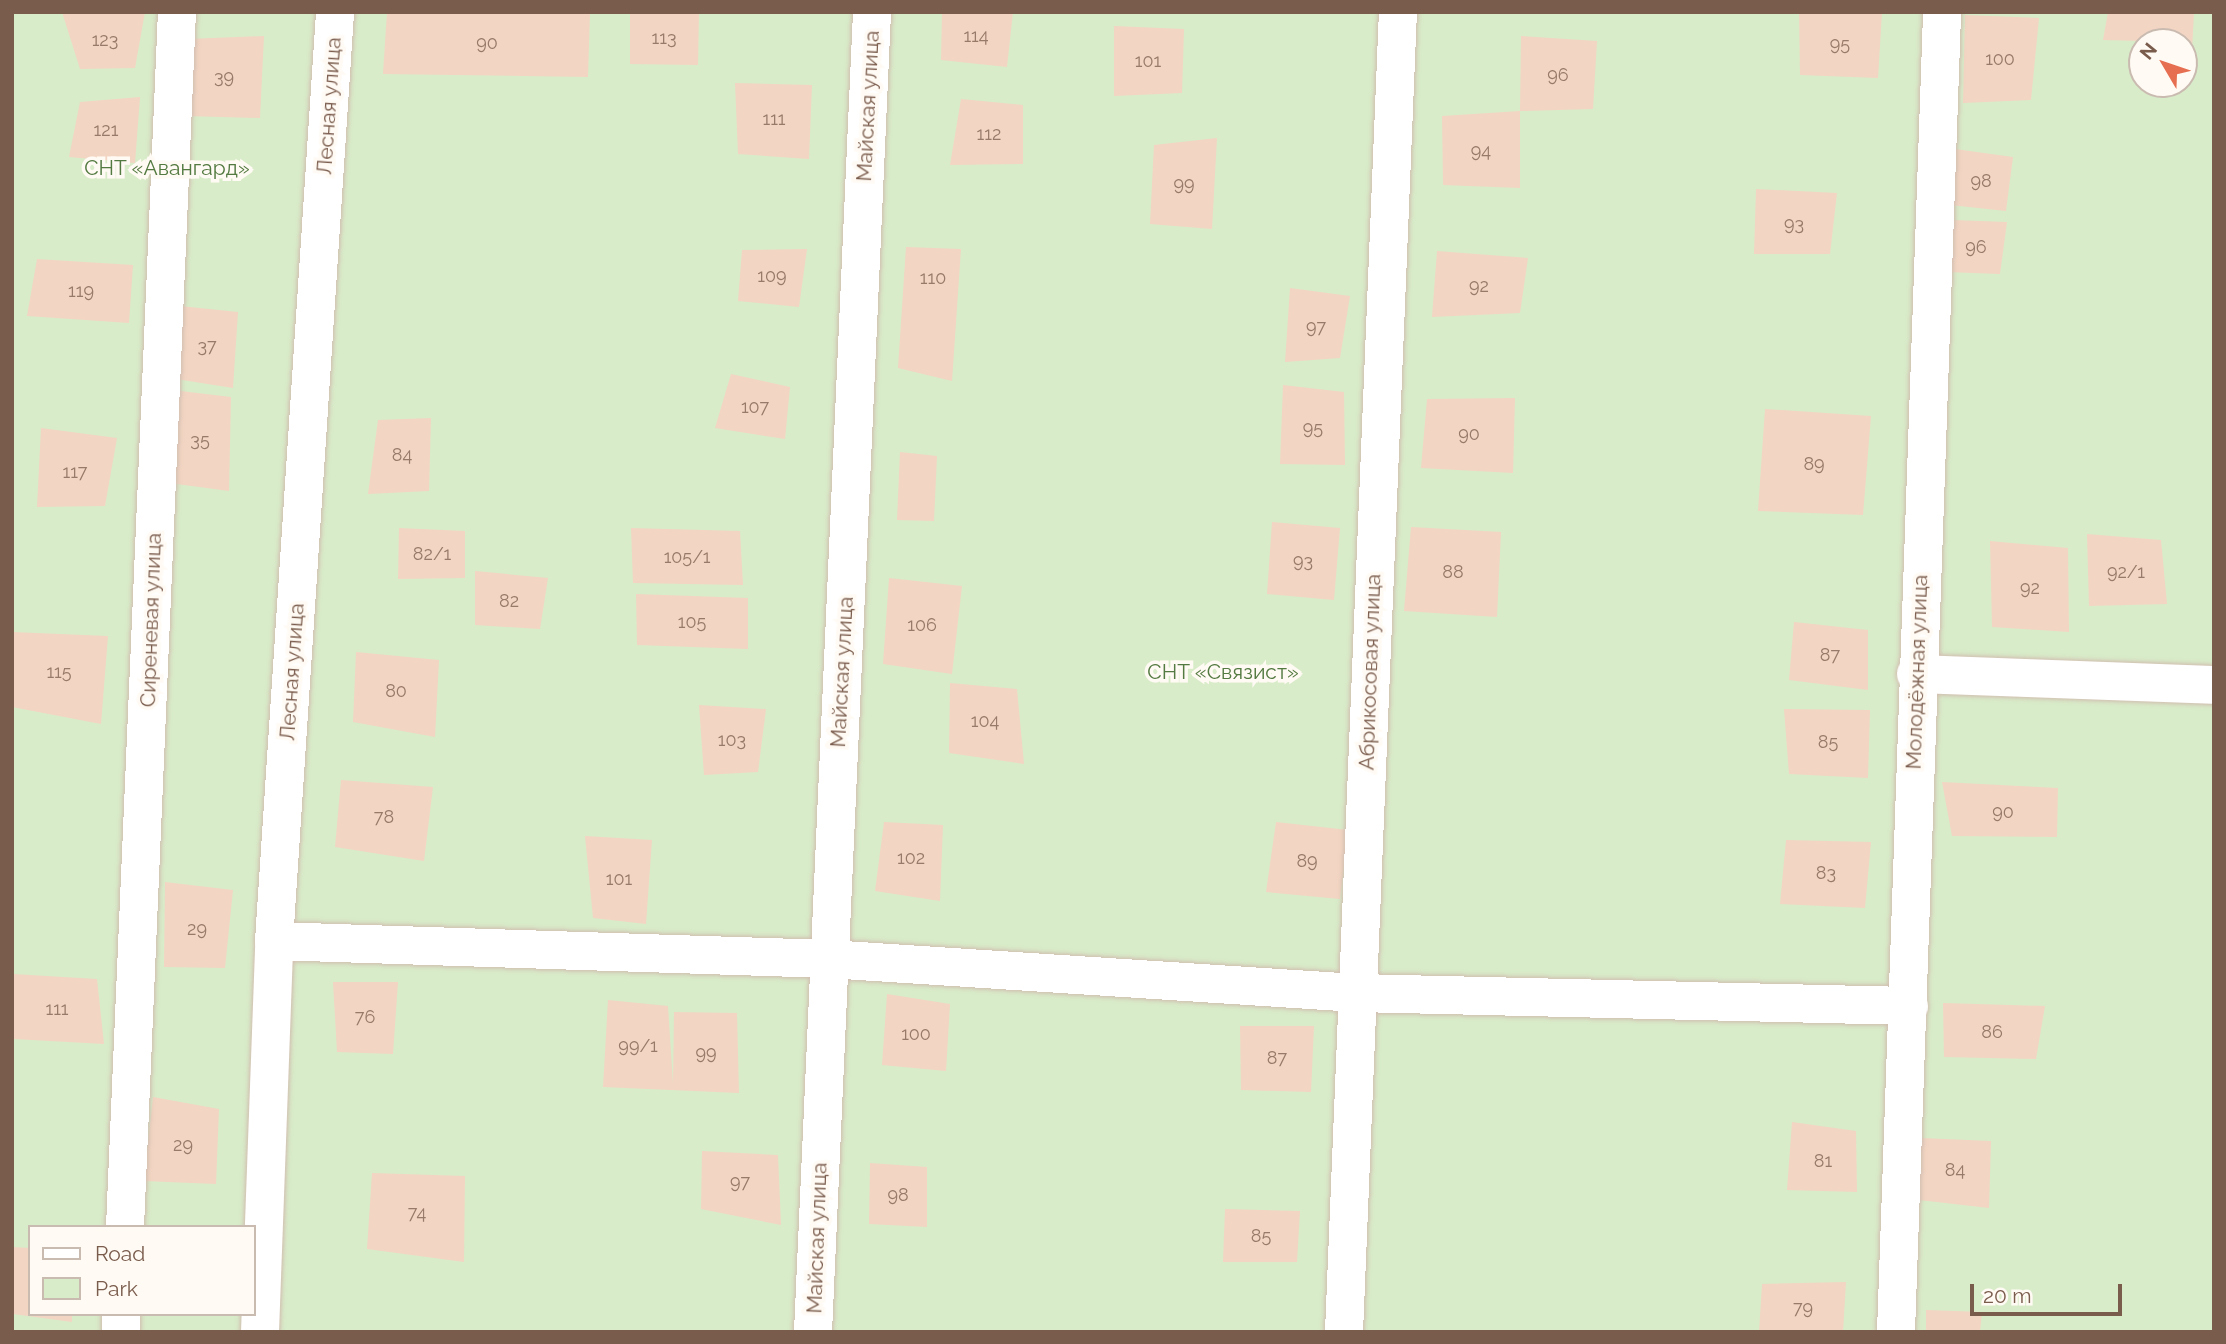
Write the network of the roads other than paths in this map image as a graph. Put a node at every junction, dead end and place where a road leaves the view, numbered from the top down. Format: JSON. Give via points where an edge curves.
{"nodes":[{"id":1,"x":177,"y":12,"type":"edge"},
{"id":2,"x":335,"y":12,"type":"edge"},
{"id":3,"x":872,"y":12,"type":"edge"},
{"id":4,"x":1398,"y":12,"type":"edge"},
{"id":5,"x":1942,"y":12,"type":"edge"},
{"id":6,"x":1916,"y":674,"type":"junction"},
{"id":7,"x":2214,"y":685,"type":"edge"},
{"id":8,"x":274,"y":941,"type":"junction"},
{"id":9,"x":828,"y":959,"type":"junction"},
{"id":10,"x":1357,"y":993,"type":"junction"},
{"id":11,"x":1909,"y":1006,"type":"junction"},
{"id":12,"x":125,"y":1225,"type":"edge"},
{"id":13,"x":260,"y":1332,"type":"edge"},
{"id":14,"x":813,"y":1332,"type":"edge"},
{"id":15,"x":1344,"y":1332,"type":"edge"},
{"id":16,"x":1896,"y":1332,"type":"edge"}],
"edges":[{"from":1,"to":12,"type":"street","name":"Сиреневая улица"},
{"from":2,"to":8,"type":"street","name":"Лесная улица"},
{"from":3,"to":9,"type":"street","name":"Майская улица"},
{"from":4,"to":10,"type":"street","name":"Абрикосовая улица"},
{"from":5,"to":6,"type":"street","name":"Молодёжная улица"},
{"from":6,"to":7,"type":"street"},
{"from":6,"to":11,"type":"street","name":"Молодёжная улица"},
{"from":8,"to":9,"type":"street"},
{"from":8,"to":13,"type":"street","name":"Лесная улица"},
{"from":9,"to":10,"type":"street"},
{"from":9,"to":14,"type":"street","name":"Майская улица"},
{"from":10,"to":11,"type":"street"},
{"from":10,"to":15,"type":"street","name":"Абрикосовая улица"},
{"from":11,"to":16,"type":"street","name":"Молодёжная улица"}]}
